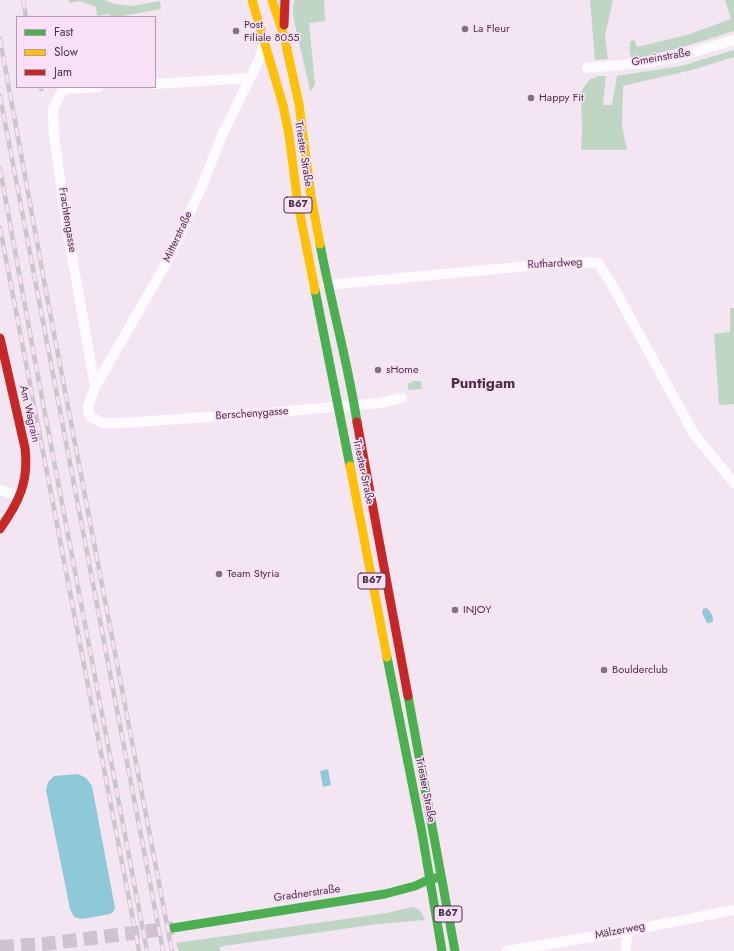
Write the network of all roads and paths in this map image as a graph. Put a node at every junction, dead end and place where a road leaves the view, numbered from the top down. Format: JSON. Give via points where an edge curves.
{"nodes":[{"id":1,"x":252,"y":0,"type":"edge"},
{"id":2,"x":272,"y":0,"type":"edge"},
{"id":3,"x":285,"y":0,"type":"edge"},
{"id":4,"x":284,"y":36,"type":"junction"},
{"id":5,"x":264,"y":40,"type":"junction"},
{"id":6,"x":734,"y":40,"type":"edge"},
{"id":7,"x":587,"y":68,"type":"dead end"},
{"id":8,"x":249,"y":78,"type":"junction"},
{"id":9,"x":156,"y":84,"type":"edge"},
{"id":10,"x":81,"y":88,"type":"edge"},
{"id":11,"x":327,"y":285,"type":"junction"},
{"id":12,"x":0,"y":338,"type":"edge"},
{"id":13,"x":95,"y":387,"type":"junction"},
{"id":14,"x":402,"y":398,"type":"dead end"},
{"id":15,"x":355,"y":405,"type":"junction"},
{"id":16,"x":338,"y":407,"type":"junction"},
{"id":17,"x":102,"y":423,"type":"joint"},
{"id":18,"x":734,"y":483,"type":"edge"},
{"id":19,"x":0,"y":490,"type":"edge"},
{"id":20,"x":20,"y":496,"type":"junction"},
{"id":21,"x":0,"y":529,"type":"edge"},
{"id":22,"x":442,"y":877,"type":"junction"},
{"id":23,"x":430,"y":879,"type":"junction"},
{"id":24,"x":734,"y":910,"type":"edge"},
{"id":25,"x":173,"y":928,"type":"tunnel mouth"},
{"id":26,"x":627,"y":931,"type":"junction"},
{"id":27,"x":442,"y":951,"type":"edge"},
{"id":28,"x":455,"y":951,"type":"edge"},
{"id":29,"x":507,"y":951,"type":"edge"},
{"id":30,"x":626,"y":951,"type":"edge"}],
"edges":[{"from":1,"to":5,"type":"main road","name":"Triester Straße","number":"B67"},
{"from":2,"to":4,"type":"main road","name":"Triester Straße","number":"B67"},
{"from":3,"to":4,"type":"main road"},
{"from":4,"to":11,"type":"main road","name":"Triester Straße","number":"B67","via":[[299,104],[311,196]]},
{"from":5,"to":8,"type":"street","name":"Mitterstraße","via":[[259,60]]},
{"from":5,"to":16,"type":"main road","name":"Triester Straße","number":"B67","via":[[283,104],[298,204]]},
{"from":6,"to":7,"type":"street","name":"Gmeinstraße","via":[[674,58]]},
{"from":8,"to":9,"type":"street"},
{"from":8,"to":13,"type":"street","name":"Mitterstraße","via":[[168,260]]},
{"from":10,"to":13,"type":"street","name":"Frachtengasse","via":[[63,89],[54,109],[54,134],[66,222]]},
{"from":11,"to":15,"type":"main road","name":"Triester Straße","number":"B67"},
{"from":11,"to":18,"type":"street","name":"Ruthardweg","via":[[572,262],[598,263],[694,434]]},
{"from":12,"to":20,"type":"main road","name":"Am Wagrain","via":[[26,457],[26,475]]},
{"from":13,"to":17,"type":"street","name":"Mitterstraße","via":[[88,406],[89,416]]},
{"from":14,"to":15,"type":"street","name":"Berschenygasse"},
{"from":15,"to":16,"type":"street","name":"Berschenygasse"},
{"from":15,"to":22,"type":"main road","name":"Triester Straße","number":"B67"},
{"from":16,"to":17,"type":"street","name":"Berschenygasse"},
{"from":16,"to":23,"type":"main road","name":"Triester Straße","number":"B67"},
{"from":19,"to":20,"type":"street"},
{"from":20,"to":21,"type":"main road"},
{"from":22,"to":23,"type":"main road","name":"Gradnerstraße"},
{"from":22,"to":28,"type":"main road","name":"Triester Straße","number":"B67"},
{"from":23,"to":25,"type":"main road","name":"Gradnerstraße","via":[[385,894]]},
{"from":23,"to":27,"type":"main road","name":"Triester Straße","number":"B67"},
{"from":24,"to":26,"type":"street","name":"Mälzerweg"},
{"from":26,"to":29,"type":"street","name":"Mälzerweg"},
{"from":26,"to":30,"type":"street"}]}
